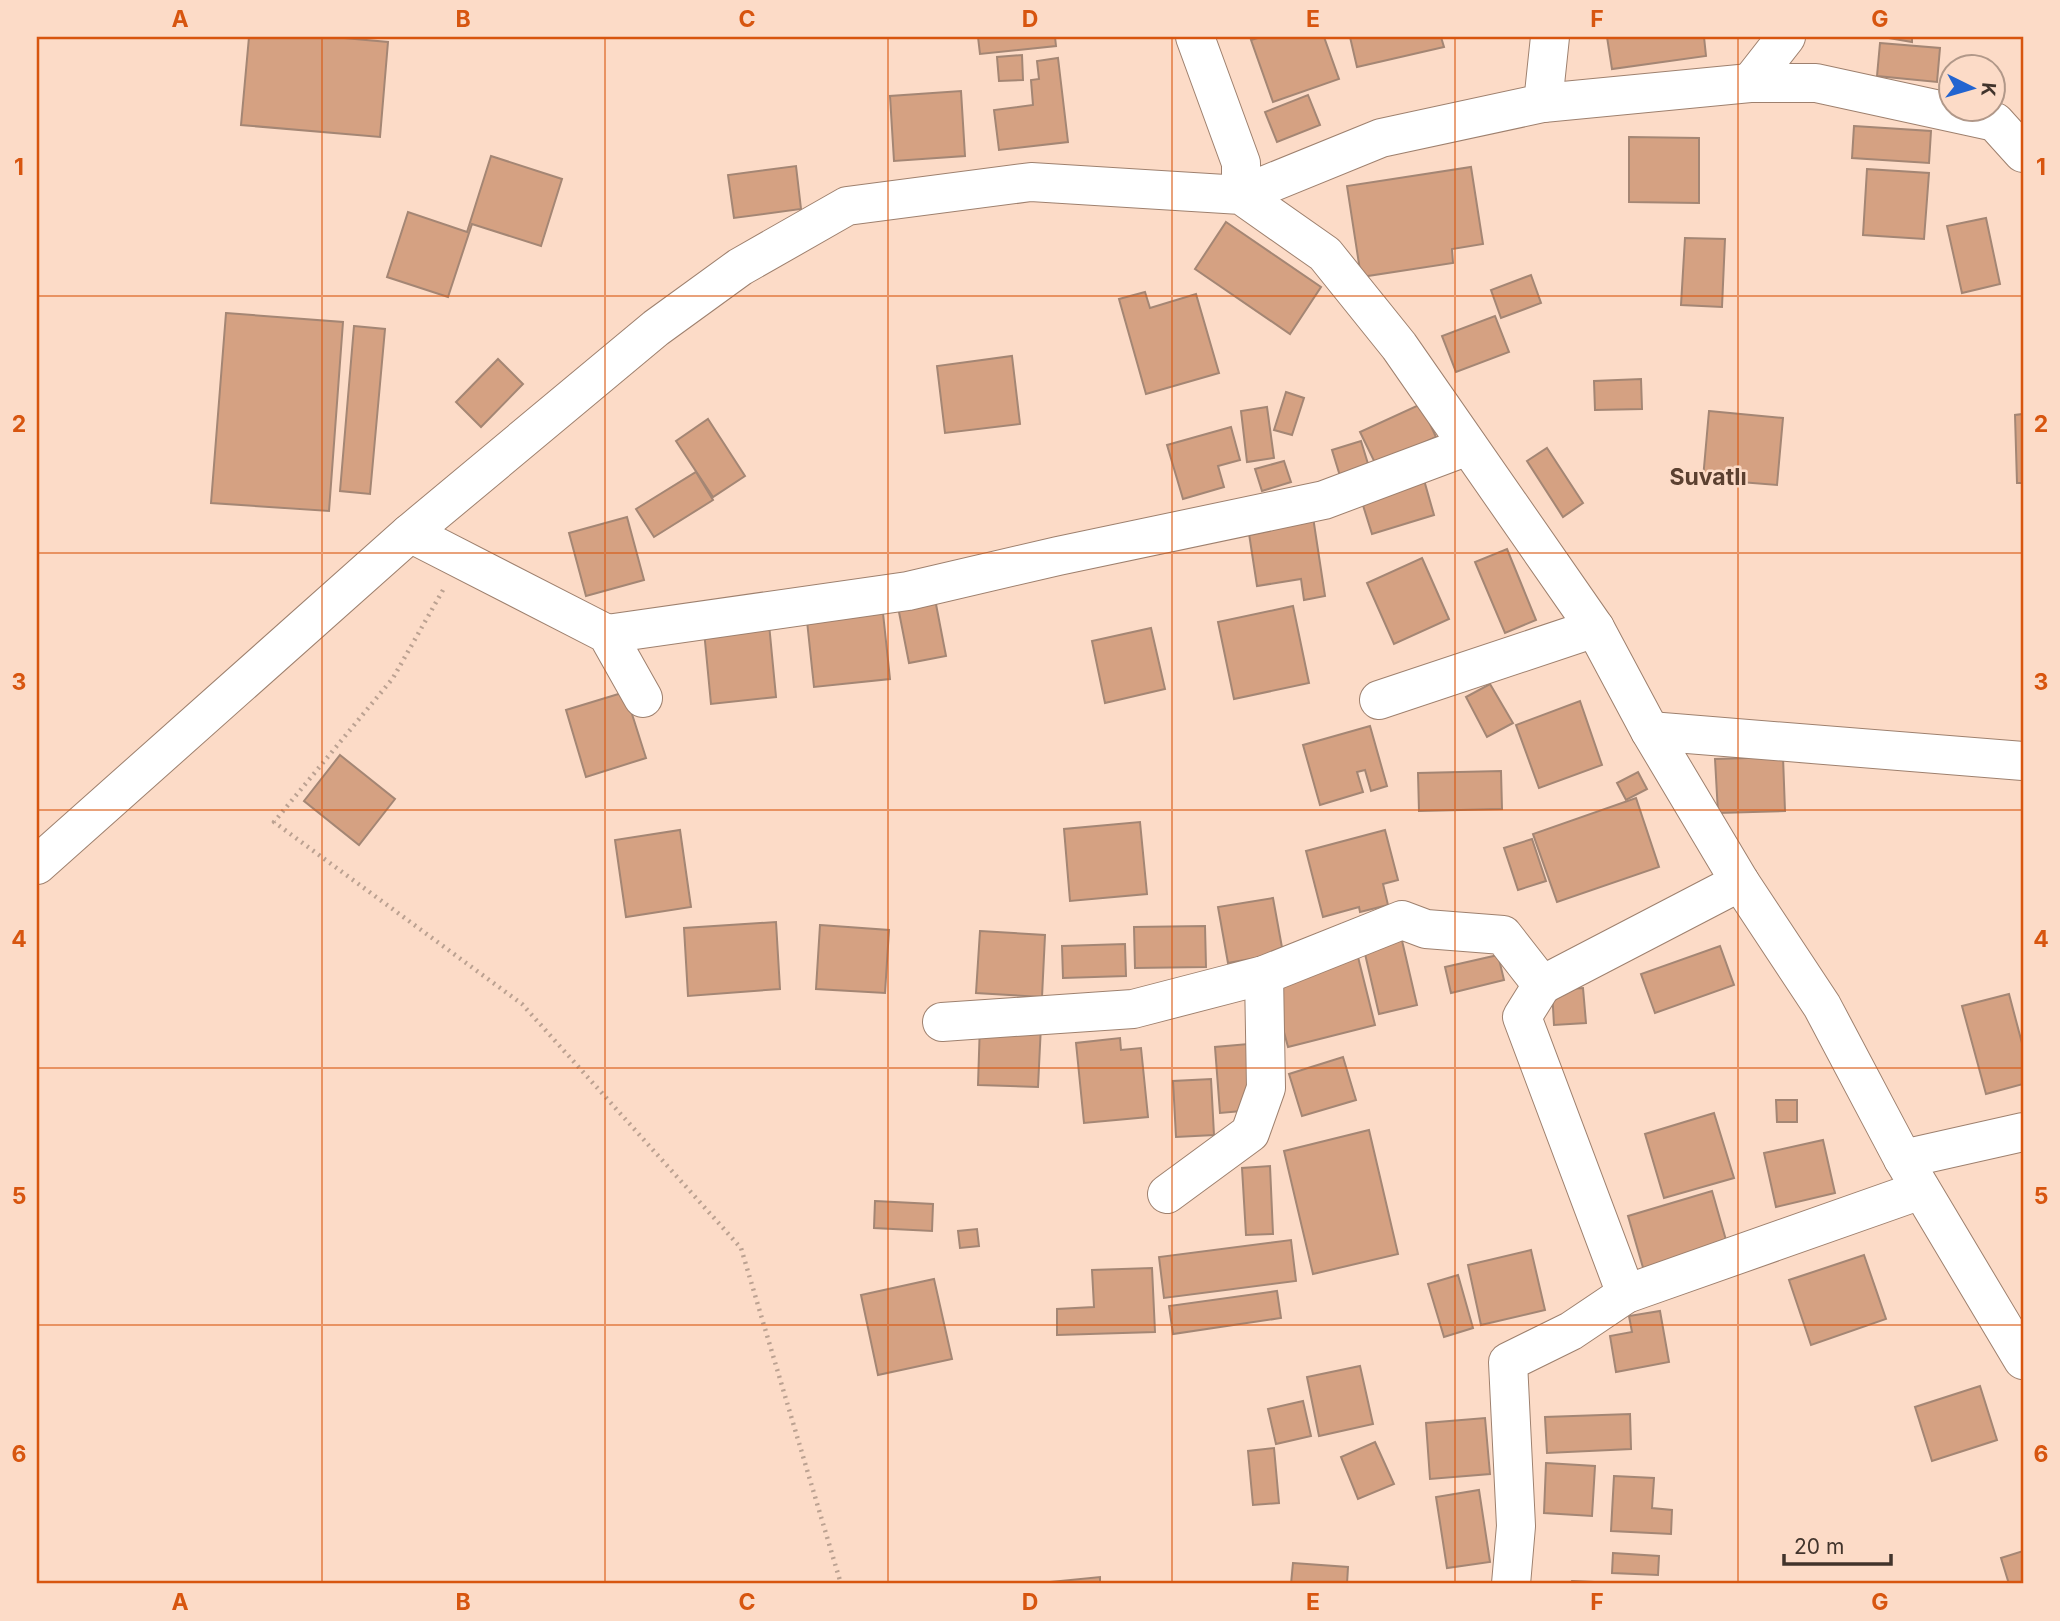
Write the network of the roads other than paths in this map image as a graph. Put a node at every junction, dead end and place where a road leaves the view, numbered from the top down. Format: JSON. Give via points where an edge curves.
{"nodes":[{"id":1,"x":1195,"y":37,"type":"edge"},
{"id":2,"x":1550,"y":37,"type":"edge"},
{"id":3,"x":1786,"y":37,"type":"edge"},
{"id":4,"x":1751,"y":83,"type":"junction"},
{"id":5,"x":1543,"y":103,"type":"junction"},
{"id":6,"x":2023,"y":153,"type":"edge"},
{"id":7,"x":1241,"y":195,"type":"junction"},
{"id":8,"x":1468,"y":446,"type":"junction"},
{"id":9,"x":410,"y":533,"type":"junction"},
{"id":10,"x":1595,"y":628,"type":"junction"},
{"id":11,"x":607,"y":634,"type":"junction"},
{"id":12,"x":643,"y":698,"type":"dead end"},
{"id":13,"x":1379,"y":700,"type":"dead end"},
{"id":14,"x":1650,"y":732,"type":"junction"},
{"id":15,"x":2023,"y":761,"type":"edge"},
{"id":16,"x":37,"y":865,"type":"edge"},
{"id":17,"x":1740,"y":882,"type":"junction"},
{"id":18,"x":1264,"y":975,"type":"junction"},
{"id":19,"x":1542,"y":985,"type":"junction"},
{"id":20,"x":942,"y":1022,"type":"dead end"},
{"id":21,"x":2023,"y":1132,"type":"edge"},
{"id":22,"x":1912,"y":1175,"type":"junction"},
{"id":23,"x":1167,"y":1194,"type":"dead end"},
{"id":24,"x":1626,"y":1294,"type":"junction"},
{"id":25,"x":2023,"y":1360,"type":"edge"},
{"id":26,"x":1511,"y":1584,"type":"edge"}],
"edges":[{"from":1,"to":7,"type":"street","via":[[1241,163]]},
{"from":2,"to":5,"type":"street"},
{"from":3,"to":4,"type":"street"},
{"from":4,"to":5,"type":"street"},
{"from":4,"to":6,"type":"street","via":[[1816,83],[1995,122]]},
{"from":5,"to":7,"type":"street","via":[[1381,138]]},
{"from":7,"to":8,"type":"street","via":[[1325,254],[1399,346]]},
{"from":7,"to":9,"type":"street","via":[[1031,182],[847,206],[740,267],[656,328]]},
{"from":8,"to":10,"type":"street"},
{"from":8,"to":11,"type":"street","via":[[1324,500],[908,592]]},
{"from":9,"to":11,"type":"street"},
{"from":9,"to":16,"type":"street"},
{"from":10,"to":13,"type":"street"},
{"from":10,"to":14,"type":"street"},
{"from":11,"to":12,"type":"street"},
{"from":14,"to":15,"type":"street"},
{"from":14,"to":17,"type":"street"},
{"from":17,"to":19,"type":"street"},
{"from":17,"to":22,"type":"street","via":[[1822,1006]]},
{"from":18,"to":19,"type":"street","via":[[1402,920],[1426,929],[1503,935]]},
{"from":18,"to":20,"type":"street","via":[[1133,1009]]},
{"from":18,"to":23,"type":"street","via":[[1266,1087],[1250,1133]]},
{"from":19,"to":24,"type":"street","via":[[1522,1017]]},
{"from":21,"to":22,"type":"street"},
{"from":22,"to":24,"type":"street"},
{"from":22,"to":25,"type":"street"},
{"from":24,"to":26,"type":"street","via":[[1571,1331],[1508,1362],[1517,1526]]}]}
